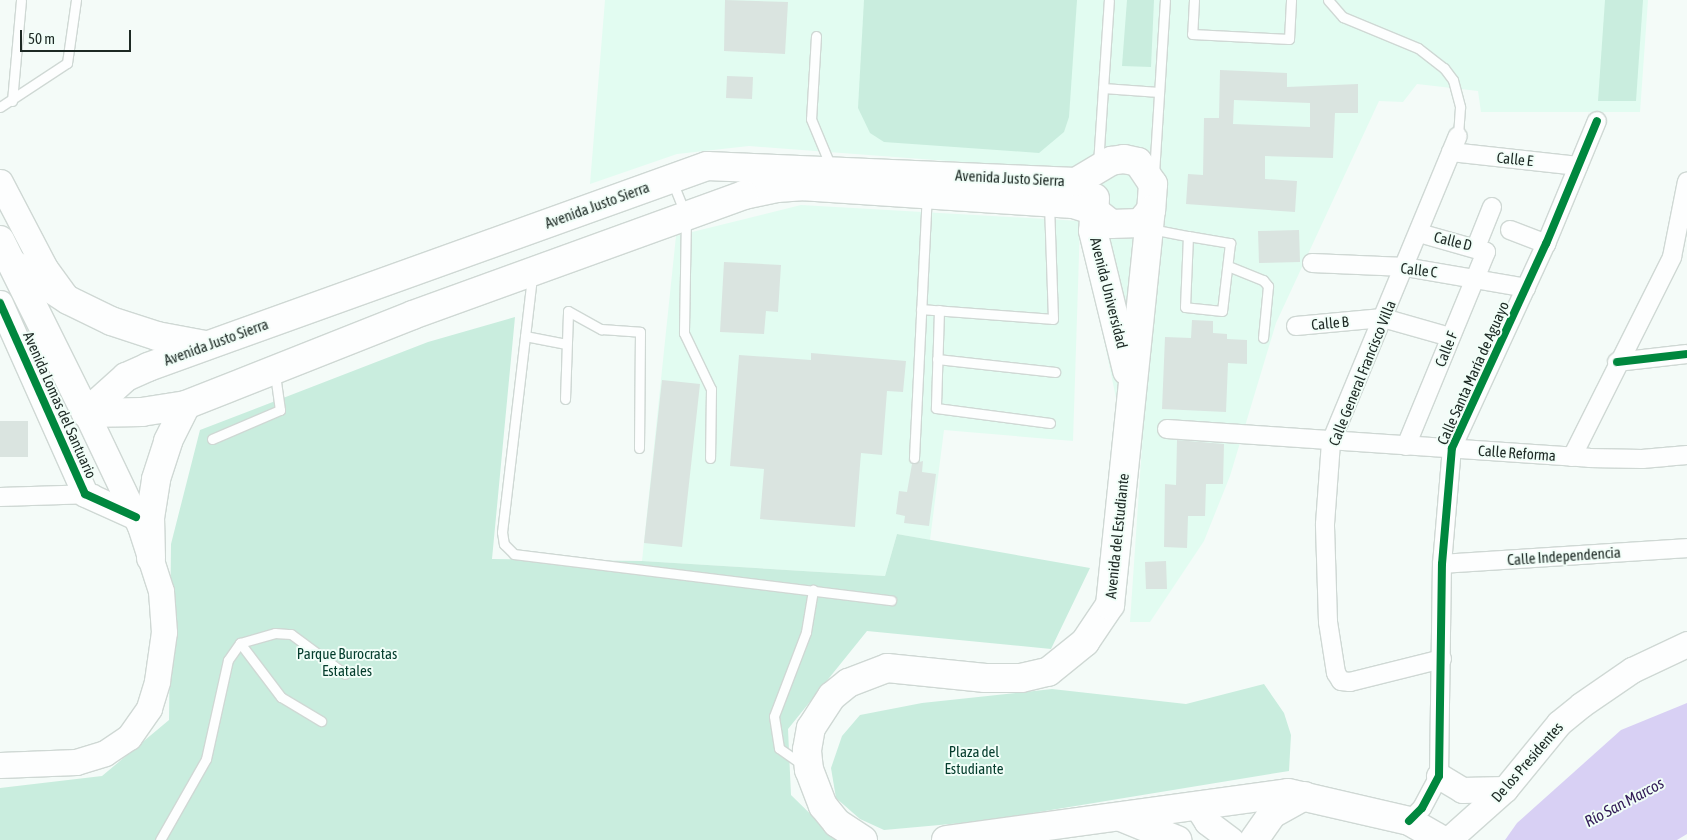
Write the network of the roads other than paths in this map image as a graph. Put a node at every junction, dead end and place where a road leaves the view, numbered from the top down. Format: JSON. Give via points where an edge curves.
{"nodes":[{"id":1,"x":22,"y":0,"type":"edge"},
{"id":2,"x":76,"y":0,"type":"edge"},
{"id":3,"x":1109,"y":0,"type":"edge"},
{"id":4,"x":1165,"y":0,"type":"edge"},
{"id":5,"x":1194,"y":0,"type":"edge"},
{"id":6,"x":1291,"y":0,"type":"edge"},
{"id":7,"x":1328,"y":0,"type":"edge"},
{"id":8,"x":816,"y":36,"type":"dead end"},
{"id":9,"x":1103,"y":88,"type":"junction"},
{"id":10,"x":1159,"y":92,"type":"junction"},
{"id":11,"x":12,"y":101,"type":"junction"},
{"id":12,"x":0,"y":108,"type":"edge"},
{"id":13,"x":1597,"y":121,"type":"dead end"},
{"id":14,"x":1454,"y":144,"type":"junction"},
{"id":15,"x":1578,"y":166,"type":"junction"},
{"id":16,"x":832,"y":169,"type":"junction"},
{"id":17,"x":1097,"y":172,"type":"junction"},
{"id":18,"x":671,"y":178,"type":"junction"},
{"id":19,"x":1687,"y":181,"type":"edge"},
{"id":20,"x":0,"y":182,"type":"edge"},
{"id":21,"x":927,"y":194,"type":"junction"},
{"id":22,"x":1049,"y":202,"type":"junction"},
{"id":23,"x":1492,"y":207,"type":"dead end"},
{"id":24,"x":1151,"y":208,"type":"junction"},
{"id":25,"x":6,"y":210,"type":"edge"},
{"id":26,"x":1094,"y":211,"type":"junction"},
{"id":27,"x":686,"y":216,"type":"junction"},
{"id":28,"x":1510,"y":230,"type":"dead end"},
{"id":29,"x":1419,"y":233,"type":"junction"},
{"id":30,"x":1188,"y":236,"type":"junction"},
{"id":31,"x":0,"y":240,"type":"edge"},
{"id":32,"x":1546,"y":244,"type":"junction"},
{"id":33,"x":1481,"y":250,"type":"junction"},
{"id":34,"x":1679,"y":256,"type":"edge"},
{"id":35,"x":1312,"y":263,"type":"dead end"},
{"id":36,"x":13,"y":264,"type":"junction"},
{"id":37,"x":1228,"y":266,"type":"junction"},
{"id":38,"x":1405,"y":267,"type":"junction"},
{"id":39,"x":532,"y":272,"type":"junction"},
{"id":40,"x":395,"y":277,"type":"junction"},
{"id":41,"x":1474,"y":278,"type":"junction"},
{"id":42,"x":1526,"y":288,"type":"junction"},
{"id":43,"x":68,"y":300,"type":"junction"},
{"id":44,"x":0,"y":304,"type":"edge"},
{"id":45,"x":921,"y":309,"type":"junction"},
{"id":46,"x":939,"y":310,"type":"junction"},
{"id":47,"x":413,"y":316,"type":"junction"},
{"id":48,"x":1383,"y":318,"type":"junction"},
{"id":49,"x":1296,"y":326,"type":"dead end"},
{"id":50,"x":524,"y":336,"type":"junction"},
{"id":51,"x":1450,"y":337,"type":"junction"},
{"id":52,"x":1263,"y":338,"type":"dead end"},
{"id":53,"x":566,"y":344,"type":"junction"},
{"id":54,"x":205,"y":345,"type":"junction"},
{"id":55,"x":1687,"y":354,"type":"edge"},
{"id":56,"x":937,"y":359,"type":"junction"},
{"id":57,"x":1617,"y":362,"type":"junction"},
{"id":58,"x":275,"y":368,"type":"junction"},
{"id":59,"x":1055,"y":372,"type":"dead end"},
{"id":60,"x":1130,"y":397,"type":"junction"},
{"id":61,"x":565,"y":399,"type":"dead end"},
{"id":62,"x":186,"y":405,"type":"junction"},
{"id":63,"x":86,"y":413,"type":"junction"},
{"id":64,"x":1050,"y":423,"type":"dead end"},
{"id":65,"x":1167,"y":430,"type":"dead end"},
{"id":66,"x":212,"y":439,"type":"dead end"},
{"id":67,"x":1331,"y":442,"type":"junction"},
{"id":68,"x":1406,"y":446,"type":"junction"},
{"id":69,"x":639,"y":448,"type":"dead end"},
{"id":70,"x":1452,"y":448,"type":"junction"},
{"id":71,"x":1687,"y":455,"type":"edge"},
{"id":72,"x":1572,"y":457,"type":"junction"},
{"id":73,"x":710,"y":458,"type":"dead end"},
{"id":74,"x":914,"y":458,"type":"dead end"},
{"id":75,"x":124,"y":492,"type":"junction"},
{"id":76,"x":85,"y":494,"type":"junction"},
{"id":77,"x":0,"y":497,"type":"edge"},
{"id":78,"x":136,"y":517,"type":"junction"},
{"id":79,"x":1687,"y":548,"type":"edge"},
{"id":80,"x":151,"y":558,"type":"junction"},
{"id":81,"x":1442,"y":564,"type":"junction"},
{"id":82,"x":813,"y":590,"type":"junction"},
{"id":83,"x":891,"y":600,"type":"dead end"},
{"id":84,"x":240,"y":643,"type":"junction"},
{"id":85,"x":1687,"y":644,"type":"edge"},
{"id":86,"x":1442,"y":658,"type":"junction"},
{"id":87,"x":344,"y":674,"type":"dead end"},
{"id":88,"x":320,"y":721,"type":"dead end"},
{"id":89,"x":0,"y":765,"type":"edge"},
{"id":90,"x":809,"y":770,"type":"junction"},
{"id":91,"x":1439,"y":776,"type":"junction"},
{"id":92,"x":1505,"y":789,"type":"junction"},
{"id":93,"x":1307,"y":795,"type":"junction"},
{"id":94,"x":1118,"y":816,"type":"junction"},
{"id":95,"x":1408,"y":821,"type":"junction"},
{"id":96,"x":1202,"y":823,"type":"edge"},
{"id":97,"x":978,"y":838,"type":"edge"},
{"id":98,"x":160,"y":840,"type":"edge"},
{"id":99,"x":863,"y":840,"type":"edge"},
{"id":100,"x":946,"y":840,"type":"edge"},
{"id":101,"x":1177,"y":840,"type":"edge"},
{"id":102,"x":1231,"y":840,"type":"edge"},
{"id":103,"x":1254,"y":840,"type":"edge"},
{"id":104,"x":1442,"y":840,"type":"edge"},
{"id":105,"x":1448,"y":840,"type":"edge"}],
"edges":[{"from":1,"to":11,"type":"lane"},
{"from":2,"to":11,"type":"lane","via":[[67,63]]},
{"from":3,"to":9,"type":"lane","name":"Avenida Universidad"},
{"from":4,"to":10,"type":"lane","name":"Avenida Universidad"},
{"from":5,"to":6,"type":"lane","via":[[1192,34],[1289,39]]},
{"from":7,"to":14,"type":"lane","via":[[1343,17],[1418,48],[1444,68],[1453,80],[1460,107]]},
{"from":8,"to":16,"type":"lane","via":[[811,119]]},
{"from":9,"to":10,"type":"lane"},
{"from":9,"to":17,"type":"lane","name":"Avenida Universidad"},
{"from":10,"to":24,"type":"lane","name":"Avenida Universidad"},
{"from":11,"to":12,"type":"lane"},
{"from":13,"to":15,"type":"street","name":"Calle Santa María de Aguayo"},
{"from":14,"to":15,"type":"street","name":"Calle E"},
{"from":14,"to":29,"type":"street","name":"Calle General Francisco Villa"},
{"from":15,"to":32,"type":"street","name":"Calle Santa María de Aguayo"},
{"from":16,"to":17,"type":"main road","name":"Avenida Justo Sierra","via":[[1076,182]]},
{"from":16,"to":18,"type":"main road","name":"Avenida Justo Sierra","via":[[725,164]]},
{"from":17,"to":24,"type":"main road","name":"Avenida Justo Sierra","via":[[1111,161],[1138,162]]},
{"from":17,"to":26,"type":"main road","name":"Avenida Universidad"},
{"from":18,"to":27,"type":"lane"},
{"from":18,"to":40,"type":"main road","name":"Avenida Justo Sierra"},
{"from":19,"to":34,"type":"street"},
{"from":20,"to":25,"type":"main road"},
{"from":21,"to":22,"type":"main road","name":"Avenida Justo Sierra"},
{"from":21,"to":27,"type":"main road","name":"Avenida Justo Sierra","via":[[777,188]]},
{"from":21,"to":45,"type":"lane"},
{"from":22,"to":26,"type":"main road","name":"Avenida Justo Sierra"},
{"from":22,"to":46,"type":"lane","via":[[1053,319]]},
{"from":23,"to":33,"type":"street","name":"Calle F"},
{"from":24,"to":26,"type":"main road","name":"Avenida Justo Sierra","via":[[1140,223],[1126,226],[1111,224]]},
{"from":24,"to":30,"type":"lane"},
{"from":24,"to":60,"type":"main road","name":"Avenida Universidad"},
{"from":25,"to":43,"type":"main road"},
{"from":26,"to":60,"type":"main road","name":"Avenida Universidad","via":[[1093,231],[1125,352]]},
{"from":27,"to":39,"type":"main road","name":"Avenida Justo Sierra"},
{"from":27,"to":73,"type":"lane","via":[[684,332],[711,389]]},
{"from":28,"to":32,"type":"street"},
{"from":29,"to":33,"type":"street","name":"Calle D"},
{"from":29,"to":38,"type":"street","name":"Calle General Francisco Villa"},
{"from":30,"to":37,"type":"lane","via":[[1230,243]]},
{"from":30,"to":37,"type":"lane","via":[[1185,307],[1222,311]]},
{"from":31,"to":36,"type":"main road","name":"Avenida Lomas del Santuario"},
{"from":32,"to":42,"type":"street","name":"Calle Santa María de Aguayo"},
{"from":33,"to":41,"type":"street","name":"Calle F"},
{"from":34,"to":57,"type":"street"},
{"from":35,"to":38,"type":"street","name":"Calle C"},
{"from":36,"to":43,"type":"main road"},
{"from":36,"to":63,"type":"main road","name":"Avenida Lomas del Santuario"},
{"from":37,"to":52,"type":"lane","via":[[1263,280],[1268,286]]},
{"from":38,"to":41,"type":"street","name":"Calle C"},
{"from":38,"to":48,"type":"street","name":"Calle General Francisco Villa"},
{"from":39,"to":47,"type":"main road","name":"Avenida Justo Sierra"},
{"from":39,"to":50,"type":"lane"},
{"from":40,"to":47,"type":"main road"},
{"from":40,"to":54,"type":"main road","name":"Avenida Justo Sierra"},
{"from":41,"to":42,"type":"street","name":"Calle C"},
{"from":41,"to":51,"type":"street","name":"Calle F"},
{"from":42,"to":70,"type":"street","name":"Calle Santa María de Aguayo"},
{"from":43,"to":54,"type":"main road","via":[[157,336]]},
{"from":44,"to":76,"type":"main road","name":"Avenida Lomas del Santuario"},
{"from":45,"to":46,"type":"lane"},
{"from":45,"to":74,"type":"lane"},
{"from":46,"to":56,"type":"lane"},
{"from":47,"to":58,"type":"main road","name":"Avenida Justo Sierra"},
{"from":48,"to":49,"type":"street","name":"Calle B"},
{"from":48,"to":51,"type":"street","name":"Calle B"},
{"from":48,"to":67,"type":"street","name":"Calle General Francisco Villa"},
{"from":50,"to":53,"type":"lane"},
{"from":50,"to":82,"type":"lane","via":[[502,532],[504,544],[514,554]]},
{"from":51,"to":68,"type":"street","name":"Calle F"},
{"from":53,"to":61,"type":"lane"},
{"from":53,"to":69,"type":"lane","via":[[568,311],[601,329],[640,332]]},
{"from":54,"to":63,"type":"main road","name":"Avenida Justo Sierra","via":[[126,377]]},
{"from":55,"to":57,"type":"street"},
{"from":56,"to":59,"type":"lane"},
{"from":56,"to":64,"type":"lane","via":[[936,408]]},
{"from":57,"to":72,"type":"street"},
{"from":58,"to":62,"type":"main road","name":"Avenida Justo Sierra"},
{"from":58,"to":66,"type":"lane","via":[[280,410]]},
{"from":60,"to":90,"type":"main road","name":"Avenida del Estudiante","via":[[1113,590],[1110,605],[1085,642],[1071,658],[1048,672],[1021,678],[985,678],[906,668],[887,668],[867,674],[848,683],[819,711],[807,750]]},
{"from":62,"to":63,"type":"main road","name":"Avenida Justo Sierra","via":[[142,412]]},
{"from":62,"to":80,"type":"main road","via":[[168,441],[156,479],[150,518]]},
{"from":63,"to":75,"type":"main road"},
{"from":65,"to":67,"type":"street","name":"Calle Reforma"},
{"from":67,"to":68,"type":"street","name":"Calle Reforma"},
{"from":67,"to":86,"type":"street","name":"Calle General Francisco Villa","via":[[1325,524],[1328,622],[1336,673],[1341,681],[1350,682]]},
{"from":68,"to":70,"type":"street","name":"Calle Reforma"},
{"from":70,"to":72,"type":"street","name":"Calle Reforma"},
{"from":70,"to":81,"type":"street","name":"Calle Santa María de Aguayo"},
{"from":71,"to":72,"type":"street","name":"Calle Reforma","via":[[1642,459]]},
{"from":75,"to":76,"type":"street"},
{"from":75,"to":78,"type":"main road"},
{"from":76,"to":77,"type":"street"},
{"from":76,"to":78,"type":"main road","name":"Avenida Lomas del Santuario"},
{"from":78,"to":80,"type":"main road"},
{"from":79,"to":81,"type":"street","name":"Calle Independencia"},
{"from":80,"to":89,"type":"main road","via":[[160,591],[164,632],[158,681],[149,708],[129,736],[105,753],[76,762]]},
{"from":81,"to":86,"type":"street","name":"Calle Santa María de Aguayo"},
{"from":82,"to":83,"type":"lane"},
{"from":82,"to":90,"type":"lane","via":[[806,632],[774,716],[779,748]]},
{"from":84,"to":87,"type":"lane","via":[[275,633],[291,634]]},
{"from":84,"to":88,"type":"lane","via":[[281,697]]},
{"from":84,"to":98,"type":"lane","via":[[228,660],[206,758]]},
{"from":85,"to":92,"type":"main road","name":"De los Presidentes","via":[[1632,670],[1581,705],[1559,723]]},
{"from":86,"to":91,"type":"street","name":"Calle Santa María de Aguayo"},
{"from":90,"to":99,"type":"main road","name":"Avenida del Estudiante","via":[[823,806],[837,823]]},
{"from":91,"to":92,"type":"main road","via":[[1462,790]]},
{"from":91,"to":95,"type":"street","name":"Calle Santa María de Aguayo","via":[[1430,796]]},
{"from":92,"to":105,"type":"main road","name":"De los Presidentes"},
{"from":93,"to":95,"type":"main road"},
{"from":93,"to":96,"type":"main road","via":[[1264,795]]},
{"from":93,"to":103,"type":"main road","via":[[1272,814]]},
{"from":94,"to":96,"type":"main road"},
{"from":94,"to":97,"type":"main road"},
{"from":94,"to":101,"type":"main road"},
{"from":95,"to":104,"type":"main road"},
{"from":96,"to":102,"type":"main road"},
{"from":97,"to":100,"type":"main road"}]}
